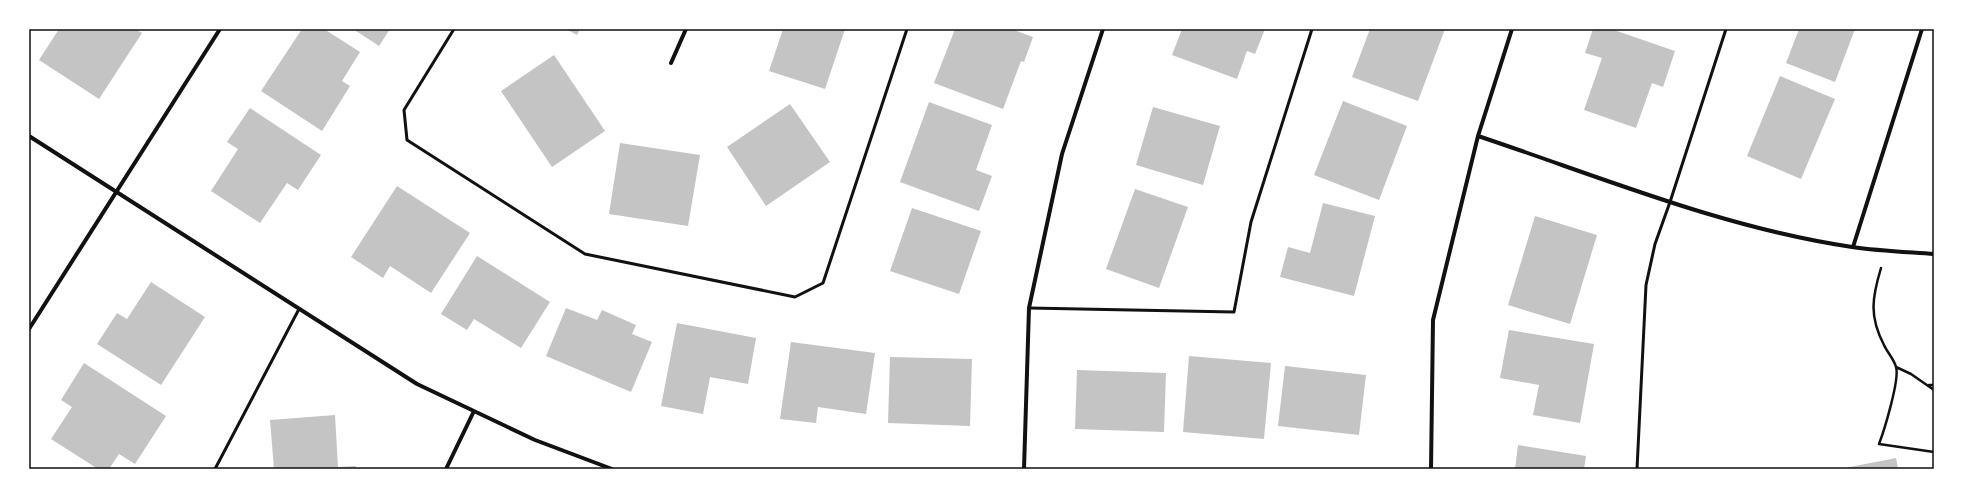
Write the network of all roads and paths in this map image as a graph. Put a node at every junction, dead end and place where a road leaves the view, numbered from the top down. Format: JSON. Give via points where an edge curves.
{"nodes":[{"id":1,"x":220,"y":29,"type":"edge"},
{"id":2,"x":454,"y":29,"type":"edge"},
{"id":3,"x":686,"y":29,"type":"edge"},
{"id":4,"x":907,"y":29,"type":"edge"},
{"id":5,"x":1103,"y":29,"type":"edge"},
{"id":6,"x":1312,"y":29,"type":"edge"},
{"id":7,"x":1512,"y":29,"type":"edge"},
{"id":8,"x":1726,"y":29,"type":"edge"},
{"id":9,"x":1922,"y":29,"type":"edge"},
{"id":10,"x":671,"y":63,"type":"dead end"},
{"id":11,"x":29,"y":136,"type":"edge"},
{"id":12,"x":1478,"y":136,"type":"junction"},
{"id":13,"x":116,"y":193,"type":"junction"},
{"id":14,"x":1670,"y":202,"type":"junction"},
{"id":15,"x":1853,"y":247,"type":"junction"},
{"id":16,"x":1886,"y":250,"type":"junction"},
{"id":17,"x":1934,"y":254,"type":"edge"},
{"id":18,"x":1028,"y":308,"type":"junction"},
{"id":19,"x":299,"y":309,"type":"junction"},
{"id":20,"x":29,"y":329,"type":"edge"},
{"id":21,"x":1896,"y":367,"type":"junction"},
{"id":22,"x":1928,"y":384,"type":"junction"},
{"id":23,"x":1934,"y":385,"type":"edge"},
{"id":24,"x":1934,"y":390,"type":"edge"},
{"id":25,"x":474,"y":411,"type":"junction"},
{"id":26,"x":1934,"y":452,"type":"edge"},
{"id":27,"x":215,"y":469,"type":"edge"},
{"id":28,"x":446,"y":469,"type":"edge"},
{"id":29,"x":612,"y":469,"type":"edge"},
{"id":30,"x":1024,"y":469,"type":"edge"},
{"id":31,"x":1431,"y":469,"type":"edge"},
{"id":32,"x":1637,"y":469,"type":"edge"}],
"edges":[{"from":1,"to":13,"type":"street"},
{"from":2,"to":4,"type":"lane","via":[[404,110],[407,140],[585,254],[795,297],[823,283]]},
{"from":3,"to":10,"type":"street"},
{"from":5,"to":18,"type":"street","via":[[1062,154]]},
{"from":6,"to":18,"type":"lane","via":[[1250,222],[1234,312]]},
{"from":7,"to":12,"type":"street"},
{"from":8,"to":14,"type":"lane"},
{"from":9,"to":15,"type":"street"},
{"from":11,"to":13,"type":"street"},
{"from":12,"to":14,"type":"street"},
{"from":12,"to":31,"type":"street","via":[[1433,320]]},
{"from":13,"to":19,"type":"street"},
{"from":13,"to":20,"type":"street"},
{"from":14,"to":15,"type":"street","via":[[1756,227]]},
{"from":14,"to":32,"type":"lane","via":[[1655,244],[1646,285]]},
{"from":15,"to":16,"type":"street"},
{"from":16,"to":17,"type":"street"},
{"from":16,"to":21,"type":"path","via":[[1875,290],[1873,318]]},
{"from":18,"to":30,"type":"street"},
{"from":19,"to":25,"type":"street","via":[[417,384]]},
{"from":19,"to":27,"type":"lane"},
{"from":21,"to":22,"type":"path"},
{"from":21,"to":26,"type":"path","via":[[1886,426],[1879,444]]},
{"from":22,"to":23,"type":"path"},
{"from":22,"to":24,"type":"path"},
{"from":25,"to":28,"type":"street"},
{"from":25,"to":29,"type":"street","via":[[535,440]]}]}
